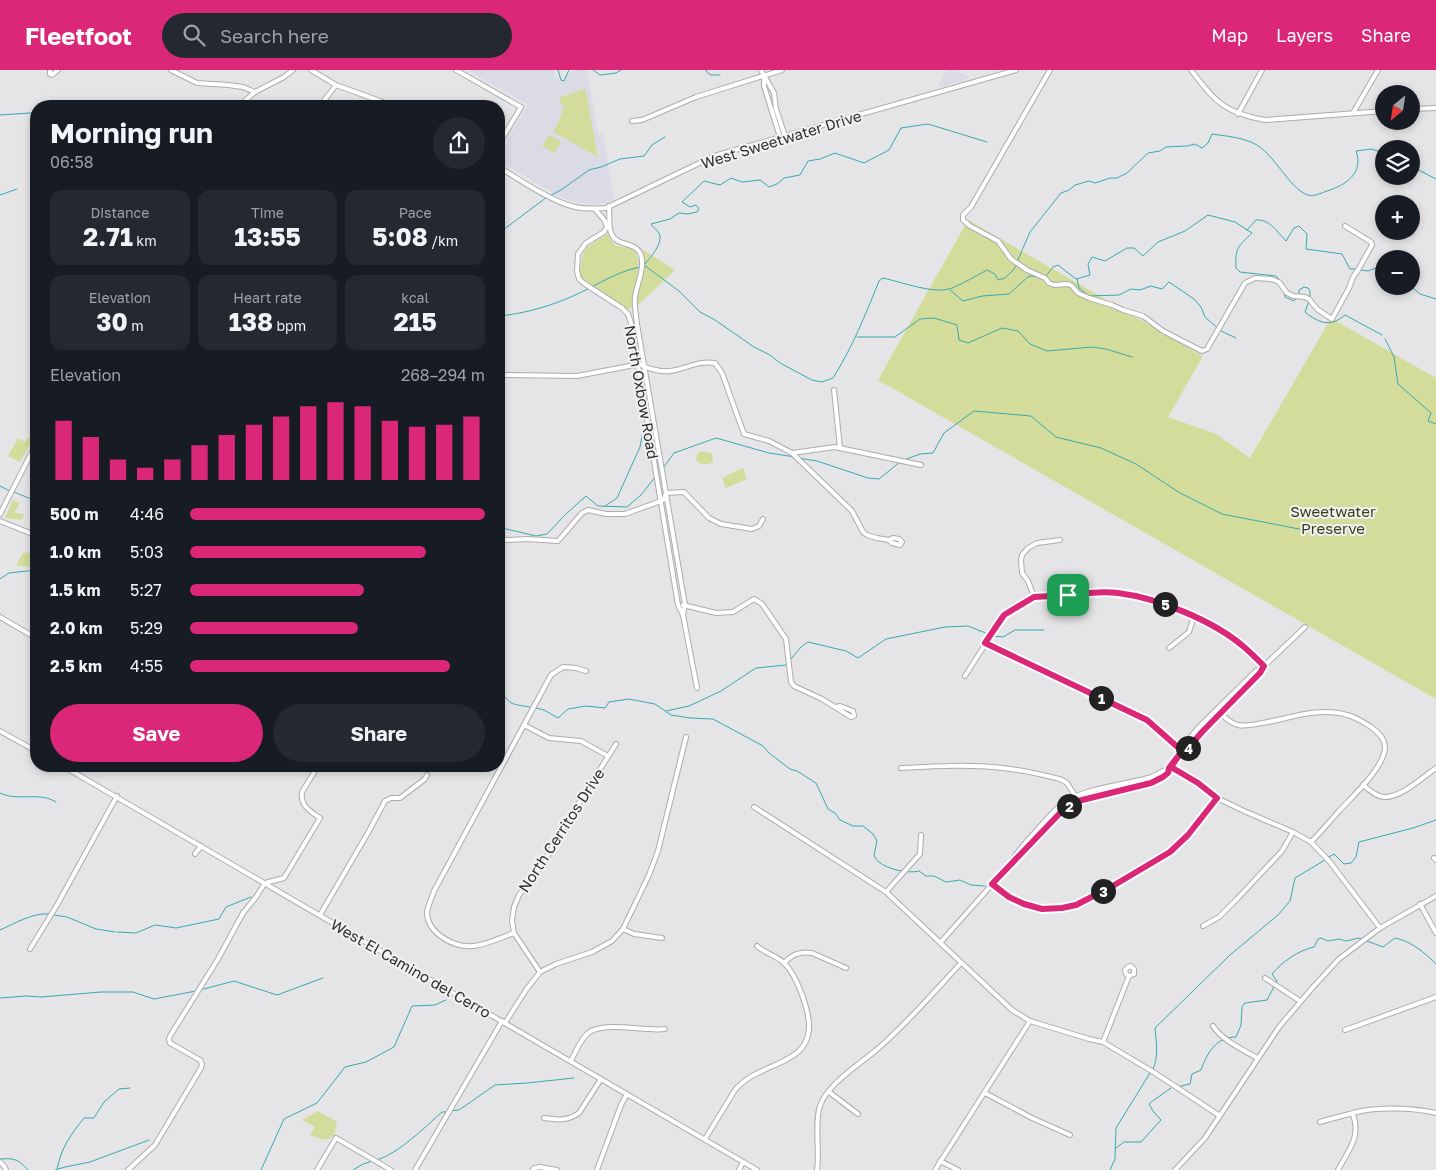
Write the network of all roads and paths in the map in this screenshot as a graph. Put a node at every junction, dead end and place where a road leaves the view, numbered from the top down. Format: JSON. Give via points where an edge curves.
{"nodes":[{"id":1,"x":50,"y":70,"type":"edge"},
{"id":2,"x":58,"y":70,"type":"edge"},
{"id":3,"x":171,"y":70,"type":"edge"},
{"id":4,"x":293,"y":70,"type":"edge"},
{"id":5,"x":311,"y":70,"type":"edge"},
{"id":6,"x":456,"y":70,"type":"edge"},
{"id":7,"x":761,"y":70,"type":"edge"},
{"id":8,"x":782,"y":70,"type":"edge"},
{"id":9,"x":1016,"y":70,"type":"edge"},
{"id":10,"x":1050,"y":70,"type":"edge"},
{"id":11,"x":1191,"y":70,"type":"edge"},
{"id":12,"x":1262,"y":70,"type":"edge"},
{"id":13,"x":1378,"y":70,"type":"edge"},
{"id":14,"x":764,"y":76,"type":"junction"},
{"id":15,"x":336,"y":85,"type":"junction"},
{"id":16,"x":254,"y":92,"type":"junction"},
{"id":17,"x":245,"y":100,"type":"edge"},
{"id":18,"x":325,"y":100,"type":"edge"},
{"id":19,"x":377,"y":100,"type":"edge"},
{"id":20,"x":1436,"y":108,"type":"edge"},
{"id":21,"x":1420,"y":109,"type":"edge"},
{"id":22,"x":1375,"y":112,"type":"edge"},
{"id":23,"x":1353,"y":113,"type":"junction"},
{"id":24,"x":1238,"y":114,"type":"junction"},
{"id":25,"x":632,"y":121,"type":"dead end"},
{"id":26,"x":505,"y":133,"type":"edge"},
{"id":27,"x":782,"y":136,"type":"junction"},
{"id":28,"x":505,"y":171,"type":"edge"},
{"id":29,"x":609,"y":206,"type":"junction"},
{"id":30,"x":595,"y":209,"type":"junction"},
{"id":31,"x":1345,"y":226,"type":"dead end"},
{"id":32,"x":637,"y":365,"type":"junction"},
{"id":33,"x":644,"y":367,"type":"junction"},
{"id":34,"x":505,"y":375,"type":"edge"},
{"id":35,"x":834,"y":390,"type":"dead end"},
{"id":36,"x":840,"y":448,"type":"junction"},
{"id":37,"x":792,"y":454,"type":"junction"},
{"id":38,"x":30,"y":456,"type":"edge"},
{"id":39,"x":921,"y":466,"type":"dead end"},
{"id":40,"x":666,"y":492,"type":"junction"},
{"id":41,"x":661,"y":501,"type":"junction"},
{"id":42,"x":0,"y":514,"type":"edge"},
{"id":43,"x":763,"y":520,"type":"dead end"},
{"id":44,"x":0,"y":521,"type":"edge"},
{"id":45,"x":30,"y":533,"type":"edge"},
{"id":46,"x":505,"y":540,"type":"edge"},
{"id":47,"x":889,"y":540,"type":"dead end"},
{"id":48,"x":1060,"y":540,"type":"dead end"},
{"id":49,"x":1034,"y":597,"type":"junction"},
{"id":50,"x":685,"y":605,"type":"junction"},
{"id":51,"x":678,"y":606,"type":"junction"},
{"id":52,"x":683,"y":616,"type":"junction"},
{"id":53,"x":1194,"y":616,"type":"junction"},
{"id":54,"x":0,"y":617,"type":"edge"},
{"id":55,"x":1305,"y":627,"type":"dead end"},
{"id":56,"x":30,"y":634,"type":"edge"},
{"id":57,"x":985,"y":643,"type":"junction"},
{"id":58,"x":1169,"y":648,"type":"dead end"},
{"id":59,"x":1263,"y":667,"type":"junction"},
{"id":60,"x":586,"y":671,"type":"dead end"},
{"id":61,"x":965,"y":676,"type":"dead end"},
{"id":62,"x":696,"y":688,"type":"dead end"},
{"id":63,"x":836,"y":707,"type":"dead end"},
{"id":64,"x":1218,"y":712,"type":"junction"},
{"id":65,"x":524,"y":725,"type":"junction"},
{"id":66,"x":0,"y":731,"type":"edge"},
{"id":67,"x":686,"y":737,"type":"dead end"},
{"id":68,"x":616,"y":744,"type":"dead end"},
{"id":69,"x":30,"y":748,"type":"edge"},
{"id":70,"x":1183,"y":750,"type":"junction"},
{"id":71,"x":608,"y":756,"type":"junction"},
{"id":72,"x":505,"y":760,"type":"edge"},
{"id":73,"x":901,"y":768,"type":"dead end"},
{"id":74,"x":1170,"y":768,"type":"junction"},
{"id":75,"x":1436,"y":768,"type":"edge"},
{"id":76,"x":74,"y":772,"type":"edge"},
{"id":77,"x":314,"y":772,"type":"edge"},
{"id":78,"x":499,"y":772,"type":"edge"},
{"id":79,"x":427,"y":775,"type":"dead end"},
{"id":80,"x":1363,"y":786,"type":"junction"},
{"id":81,"x":117,"y":796,"type":"junction"},
{"id":82,"x":1217,"y":798,"type":"junction"},
{"id":83,"x":1077,"y":799,"type":"junction"},
{"id":84,"x":754,"y":807,"type":"dead end"},
{"id":85,"x":1293,"y":832,"type":"junction"},
{"id":86,"x":921,"y":834,"type":"dead end"},
{"id":87,"x":1311,"y":842,"type":"junction"},
{"id":88,"x":201,"y":846,"type":"junction"},
{"id":89,"x":196,"y":854,"type":"dead end"},
{"id":90,"x":265,"y":883,"type":"junction"},
{"id":91,"x":992,"y":884,"type":"junction"},
{"id":92,"x":886,"y":892,"type":"junction"},
{"id":93,"x":1436,"y":896,"type":"edge"},
{"id":94,"x":1420,"y":904,"type":"junction"},
{"id":95,"x":320,"y":915,"type":"junction"},
{"id":96,"x":1203,"y":926,"type":"dead end"},
{"id":97,"x":623,"y":928,"type":"junction"},
{"id":98,"x":1380,"y":928,"type":"junction"},
{"id":99,"x":514,"y":932,"type":"junction"},
{"id":100,"x":1436,"y":933,"type":"edge"},
{"id":101,"x":662,"y":938,"type":"dead end"},
{"id":102,"x":940,"y":943,"type":"junction"},
{"id":103,"x":757,"y":946,"type":"dead end"},
{"id":104,"x":30,"y":949,"type":"dead end"},
{"id":105,"x":784,"y":963,"type":"junction"},
{"id":106,"x":961,"y":963,"type":"junction"},
{"id":107,"x":846,"y":968,"type":"dead end"},
{"id":108,"x":540,"y":972,"type":"junction"},
{"id":109,"x":1129,"y":976,"type":"dead end"},
{"id":110,"x":1265,"y":978,"type":"dead end"},
{"id":111,"x":1436,"y":997,"type":"edge"},
{"id":112,"x":1300,"y":1001,"type":"junction"},
{"id":113,"x":1030,"y":1021,"type":"junction"},
{"id":114,"x":504,"y":1022,"type":"junction"},
{"id":115,"x":1213,"y":1026,"type":"dead end"},
{"id":116,"x":665,"y":1028,"type":"dead end"},
{"id":117,"x":1344,"y":1030,"type":"dead end"},
{"id":118,"x":1103,"y":1042,"type":"junction"},
{"id":119,"x":1258,"y":1058,"type":"junction"},
{"id":120,"x":571,"y":1061,"type":"junction"},
{"id":121,"x":600,"y":1078,"type":"junction"},
{"id":122,"x":829,"y":1092,"type":"junction"},
{"id":123,"x":985,"y":1093,"type":"junction"},
{"id":124,"x":627,"y":1094,"type":"junction"},
{"id":125,"x":1436,"y":1113,"type":"edge"},
{"id":126,"x":858,"y":1114,"type":"dead end"},
{"id":127,"x":1353,"y":1114,"type":"junction"},
{"id":128,"x":1220,"y":1116,"type":"junction"},
{"id":129,"x":544,"y":1118,"type":"dead end"},
{"id":130,"x":1320,"y":1122,"type":"dead end"},
{"id":131,"x":1070,"y":1135,"type":"dead end"},
{"id":132,"x":705,"y":1140,"type":"junction"},
{"id":133,"x":0,"y":1162,"type":"edge"},
{"id":134,"x":743,"y":1162,"type":"junction"},
{"id":135,"x":940,"y":1162,"type":"junction"},
{"id":136,"x":534,"y":1169,"type":"edge"},
{"id":137,"x":6,"y":1170,"type":"edge"},
{"id":138,"x":128,"y":1170,"type":"edge"},
{"id":139,"x":318,"y":1170,"type":"edge"},
{"id":140,"x":391,"y":1170,"type":"edge"},
{"id":141,"x":415,"y":1170,"type":"edge"},
{"id":142,"x":557,"y":1170,"type":"edge"},
{"id":143,"x":597,"y":1170,"type":"edge"},
{"id":144,"x":738,"y":1170,"type":"edge"},
{"id":145,"x":757,"y":1170,"type":"edge"},
{"id":146,"x":817,"y":1170,"type":"edge"},
{"id":147,"x":935,"y":1170,"type":"edge"},
{"id":148,"x":958,"y":1170,"type":"edge"},
{"id":149,"x":1175,"y":1170,"type":"edge"},
{"id":150,"x":1338,"y":1170,"type":"edge"}],
"edges":[{"from":1,"to":2,"type":"street","via":[[50,74]]},
{"from":3,"to":16,"type":"street","via":[[197,83],[243,87]]},
{"from":4,"to":16,"type":"street"},
{"from":5,"to":15,"type":"street"},
{"from":6,"to":26,"type":"street","via":[[520,107]]},
{"from":7,"to":14,"type":"street"},
{"from":8,"to":14,"type":"street"},
{"from":9,"to":27,"type":"street","name":"West Sweetwater Drive"},
{"from":10,"to":31,"type":"street","via":[[962,220],[998,241],[1012,259],[1049,283],[1068,284],[1089,298],[1143,316],[1202,351],[1207,349],[1245,282],[1256,278],[1271,279],[1282,284],[1293,296],[1305,296],[1332,319],[1371,248],[1371,242]]},
{"from":11,"to":24,"type":"street","via":[[1210,95]]},
{"from":12,"to":24,"type":"street"},
{"from":13,"to":23,"type":"street"},
{"from":14,"to":25,"type":"street"},
{"from":14,"to":27,"type":"street","via":[[764,86]]},
{"from":14,"to":27,"type":"street","via":[[774,93]]},
{"from":15,"to":18,"type":"street"},
{"from":15,"to":19,"type":"street"},
{"from":16,"to":17,"type":"street"},
{"from":20,"to":21,"type":"street"},
{"from":22,"to":23,"type":"street"},
{"from":23,"to":24,"type":"street","via":[[1265,120]]},
{"from":27,"to":29,"type":"street","name":"West Sweetwater Drive","via":[[714,156]]},
{"from":28,"to":30,"type":"street","name":"West Sweetwater Drive","via":[[551,198],[573,207]]},
{"from":29,"to":30,"type":"street","name":"West Sweetwater Drive"},
{"from":29,"to":33,"type":"street","name":"North Oxbow Road","via":[[612,235],[616,241],[637,249],[641,256],[635,305]]},
{"from":30,"to":32,"type":"street","name":"North Oxbow Road","via":[[607,226],[578,254],[577,272],[585,284],[628,314]]},
{"from":32,"to":33,"type":"street"},
{"from":32,"to":34,"type":"street","via":[[577,376]]},
{"from":32,"to":41,"type":"street","name":"North Oxbow Road"},
{"from":33,"to":37,"type":"street","via":[[665,373],[705,361],[715,363],[722,373],[744,434],[769,441]]},
{"from":33,"to":40,"type":"street","name":"North Oxbow Road"},
{"from":35,"to":36,"type":"street"},
{"from":36,"to":37,"type":"street"},
{"from":36,"to":39,"type":"street"},
{"from":37,"to":47,"type":"street","via":[[852,511],[863,532]]},
{"from":38,"to":42,"type":"street"},
{"from":40,"to":41,"type":"street"},
{"from":40,"to":43,"type":"street","via":[[684,492],[709,518],[721,524],[752,529]]},
{"from":40,"to":50,"type":"street","name":"North Oxbow Road"},
{"from":41,"to":46,"type":"street","via":[[625,514],[587,510],[558,541]]},
{"from":41,"to":51,"type":"street","name":"North Oxbow Road"},
{"from":44,"to":45,"type":"street"},
{"from":48,"to":49,"type":"street","via":[[1037,543],[1022,555],[1022,573]]},
{"from":49,"to":53,"type":"street","via":[[1118,593],[1164,604]]},
{"from":49,"to":57,"type":"street","via":[[1004,615]]},
{"from":50,"to":51,"type":"street"},
{"from":50,"to":52,"type":"street","name":"North Oxbow Road"},
{"from":50,"to":63,"type":"street","via":[[716,613],[733,612],[754,599],[758,600],[786,639],[790,682]]},
{"from":51,"to":52,"type":"street","name":"North Oxbow Road"},
{"from":52,"to":62,"type":"street","name":"North Oxbow Road"},
{"from":53,"to":58,"type":"street","via":[[1189,632]]},
{"from":53,"to":59,"type":"street","via":[[1238,643]]},
{"from":54,"to":56,"type":"street"},
{"from":55,"to":59,"type":"street"},
{"from":57,"to":61,"type":"street"},
{"from":57,"to":70,"type":"street","via":[[1147,720]]},
{"from":59,"to":64,"type":"street"},
{"from":60,"to":65,"type":"street","via":[[563,667],[551,675]]},
{"from":64,"to":70,"type":"street","via":[[1198,728]]},
{"from":64,"to":80,"type":"street","via":[[1240,725],[1324,712],[1355,718],[1376,730],[1383,737],[1385,746],[1380,762]]},
{"from":65,"to":71,"type":"street","via":[[548,738],[581,741]]},
{"from":65,"to":72,"type":"street"},
{"from":66,"to":69,"type":"street"},
{"from":67,"to":97,"type":"street","via":[[658,851]]},
{"from":68,"to":71,"type":"street","name":"North Cerritos Drive"},
{"from":70,"to":74,"type":"street"},
{"from":71,"to":99,"type":"street","name":"North Cerritos Drive","via":[[543,864],[519,895],[512,921]]},
{"from":73,"to":83,"type":"street","via":[[1010,769],[1060,778]]},
{"from":74,"to":82,"type":"street"},
{"from":74,"to":83,"type":"street"},
{"from":75,"to":80,"type":"street","via":[[1400,793],[1390,796],[1380,796]]},
{"from":76,"to":81,"type":"street","name":"West El Camino del Cerro"},
{"from":77,"to":90,"type":"street","via":[[301,796],[304,806],[320,818],[284,878]]},
{"from":78,"to":99,"type":"street","via":[[434,891],[427,912],[429,923],[436,932],[465,947]]},
{"from":79,"to":95,"type":"street","via":[[400,798],[385,801]]},
{"from":80,"to":87,"type":"street"},
{"from":81,"to":88,"type":"street","name":"West El Camino del Cerro"},
{"from":81,"to":104,"type":"street"},
{"from":82,"to":85,"type":"street"},
{"from":82,"to":91,"type":"street","via":[[1170,852],[1076,905],[1042,909],[1009,897]]},
{"from":83,"to":91,"type":"street","via":[[1056,809]]},
{"from":84,"to":92,"type":"street"},
{"from":85,"to":87,"type":"street"},
{"from":85,"to":96,"type":"street","via":[[1282,851],[1237,899],[1219,917]]},
{"from":86,"to":92,"type":"street","via":[[920,854]]},
{"from":87,"to":98,"type":"street"},
{"from":88,"to":89,"type":"street"},
{"from":88,"to":90,"type":"street","name":"West El Camino del Cerro"},
{"from":90,"to":95,"type":"street","name":"West El Camino del Cerro"},
{"from":90,"to":138,"type":"street","via":[[243,913],[169,1039],[174,1046],[200,1060],[201,1068],[155,1145]]},
{"from":91,"to":102,"type":"street"},
{"from":92,"to":102,"type":"street"},
{"from":93,"to":94,"type":"street"},
{"from":94,"to":98,"type":"street"},
{"from":94,"to":100,"type":"street"},
{"from":95,"to":114,"type":"street","name":"West El Camino del Cerro"},
{"from":97,"to":101,"type":"street","via":[[634,934]]},
{"from":97,"to":108,"type":"street","via":[[612,941],[592,952]]},
{"from":98,"to":112,"type":"street","via":[[1340,959]]},
{"from":99,"to":108,"type":"street"},
{"from":102,"to":106,"type":"street"},
{"from":103,"to":105,"type":"street"},
{"from":105,"to":107,"type":"street","via":[[792,955],[807,952]]},
{"from":105,"to":132,"type":"street","via":[[799,985],[809,1021],[804,1044],[794,1056],[740,1084]]},
{"from":106,"to":113,"type":"street","via":[[1012,1010]]},
{"from":106,"to":122,"type":"street","via":[[881,1047]]},
{"from":108,"to":114,"type":"street"},
{"from":109,"to":118,"type":"street"},
{"from":110,"to":112,"type":"street"},
{"from":111,"to":117,"type":"street"},
{"from":112,"to":119,"type":"street"},
{"from":113,"to":118,"type":"street"},
{"from":113,"to":123,"type":"street"},
{"from":114,"to":120,"type":"street","name":"West El Camino del Cerro"},
{"from":114,"to":141,"type":"street"},
{"from":115,"to":119,"type":"street","via":[[1218,1034]]},
{"from":116,"to":120,"type":"street","via":[[598,1028],[582,1040]]},
{"from":118,"to":128,"type":"street"},
{"from":119,"to":128,"type":"street"},
{"from":120,"to":121,"type":"street","name":"West El Camino del Cerro"},
{"from":121,"to":124,"type":"street","name":"West El Camino del Cerro"},
{"from":121,"to":129,"type":"street","via":[[580,1113],[562,1120]]},
{"from":122,"to":126,"type":"street"},
{"from":122,"to":146,"type":"street","via":[[818,1111]]},
{"from":123,"to":131,"type":"street"},
{"from":123,"to":135,"type":"street"},
{"from":124,"to":132,"type":"street","name":"West El Camino del Cerro"},
{"from":124,"to":143,"type":"street"},
{"from":125,"to":127,"type":"street","via":[[1396,1109]]},
{"from":127,"to":130,"type":"street"},
{"from":127,"to":150,"type":"street","via":[[1356,1133]]},
{"from":128,"to":149,"type":"street","via":[[1205,1138]]},
{"from":132,"to":134,"type":"street","name":"West El Camino del Cerro"},
{"from":133,"to":137,"type":"street"},
{"from":134,"to":144,"type":"street"},
{"from":134,"to":145,"type":"street","name":"West El Camino del Cerro"},
{"from":135,"to":147,"type":"street"},
{"from":135,"to":148,"type":"street"},
{"from":136,"to":142,"type":"street","via":[[540,1166]]},
{"from":139,"to":140,"type":"street","via":[[336,1138]]}]}
